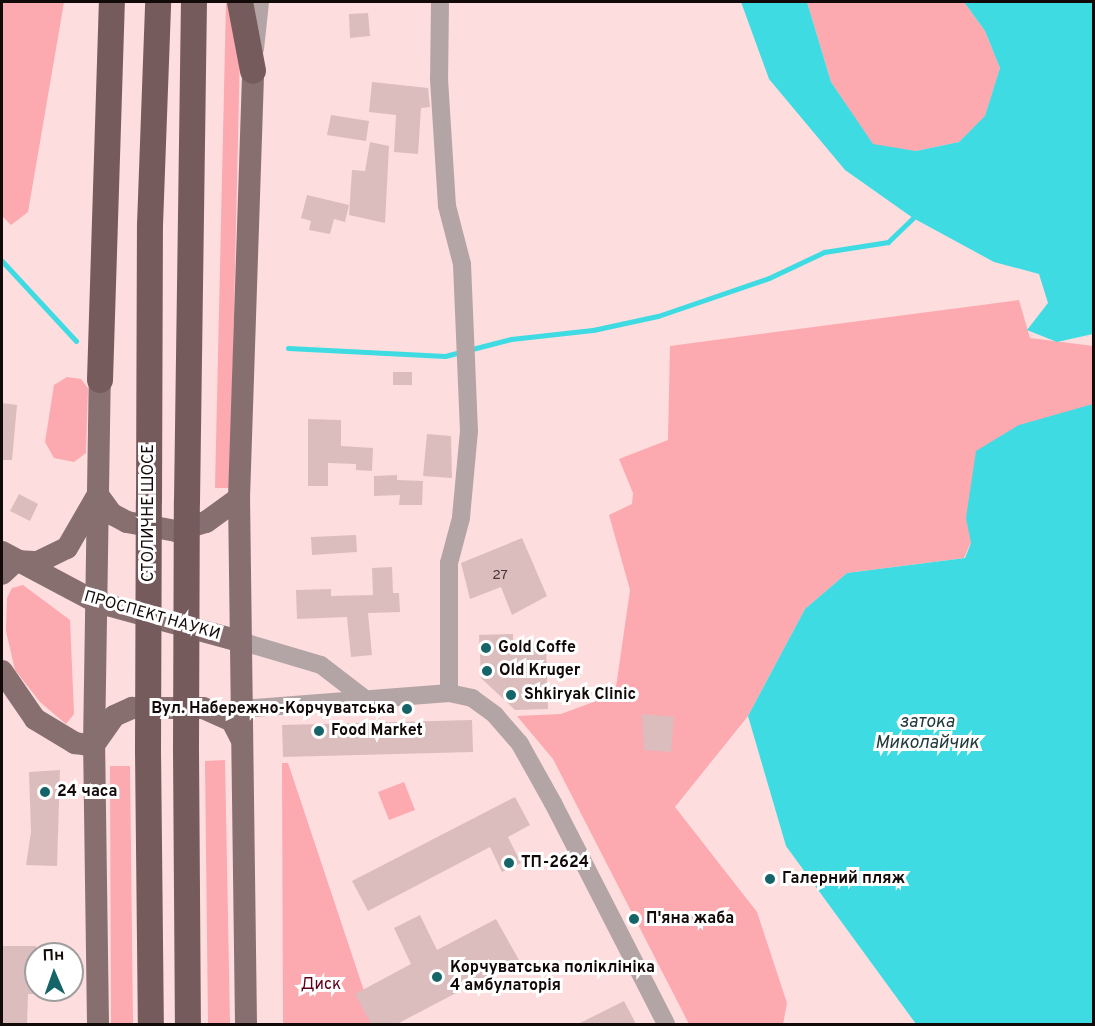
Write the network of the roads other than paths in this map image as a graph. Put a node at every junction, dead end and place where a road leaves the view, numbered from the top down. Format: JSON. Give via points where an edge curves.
{"nodes":[{"id":1,"x":112,"y":2,"type":"edge"},
{"id":2,"x":158,"y":2,"type":"edge"},
{"id":3,"x":194,"y":2,"type":"edge"},
{"id":4,"x":240,"y":2,"type":"edge"},
{"id":5,"x":260,"y":2,"type":"edge"},
{"id":6,"x":440,"y":2,"type":"edge"},
{"id":7,"x":253,"y":71,"type":"junction"},
{"id":8,"x":100,"y":380,"type":"joint"},
{"id":9,"x":98,"y":495,"type":"junction"},
{"id":10,"x":239,"y":498,"type":"junction"},
{"id":11,"x":6,"y":562,"type":"edge"},
{"id":12,"x":96,"y":602,"type":"junction"},
{"id":13,"x":240,"y":641,"type":"junction"},
{"id":14,"x":2,"y":671,"type":"edge"},
{"id":15,"x":449,"y":693,"type":"junction"},
{"id":16,"x":365,"y":699,"type":"junction"},
{"id":17,"x":241,"y":709,"type":"junction"},
{"id":18,"x":241,"y":739,"type":"junction"},
{"id":19,"x":94,"y":746,"type":"junction"},
{"id":20,"x":98,"y":1024,"type":"edge"},
{"id":21,"x":152,"y":1024,"type":"edge"},
{"id":22,"x":188,"y":1024,"type":"edge"},
{"id":23,"x":246,"y":1024,"type":"edge"},
{"id":24,"x":666,"y":1024,"type":"edge"}],
"edges":[{"from":1,"to":8,"type":"highway"},
{"from":2,"to":21,"type":"highway","name":"СТОЛИЧНЕ ШОСЕ","bridge":true,"via":[[150,225],[148,751]]},
{"from":3,"to":22,"type":"highway","bridge":true,"via":[[187,501]]},
{"from":4,"to":7,"type":"highway"},
{"from":5,"to":7,"type":"street"},
{"from":6,"to":15,"type":"street","via":[[439,79],[447,206],[462,264],[469,431],[461,518],[449,563]]},
{"from":7,"to":10,"type":"main road"},
{"from":8,"to":9,"type":"main road"},
{"from":9,"to":10,"type":"main road","via":[[112,514],[127,522],[176,531],[206,522]]},
{"from":9,"to":11,"type":"main road","via":[[67,548],[38,562]]},
{"from":9,"to":12,"type":"main road"},
{"from":10,"to":13,"type":"main road"},
{"from":11,"to":12,"type":"main road","name":"ПРОСПЕКТ НАУКИ"},
{"from":12,"to":13,"type":"main road","name":"ПРОСПЕКТ НАУКИ"},
{"from":12,"to":19,"type":"main road"},
{"from":13,"to":16,"type":"street","via":[[321,665]]},
{"from":13,"to":17,"type":"main road"},
{"from":14,"to":19,"type":"main road","via":[[35,719],[75,743]]},
{"from":15,"to":16,"type":"street"},
{"from":15,"to":24,"type":"street","via":[[472,698],[495,715],[520,744]]},
{"from":16,"to":17,"type":"street"},
{"from":17,"to":18,"type":"main road"},
{"from":18,"to":19,"type":"main road","via":[[232,721],[203,708],[132,708],[114,716]]},
{"from":18,"to":23,"type":"main road"},
{"from":19,"to":20,"type":"main road"}]}
